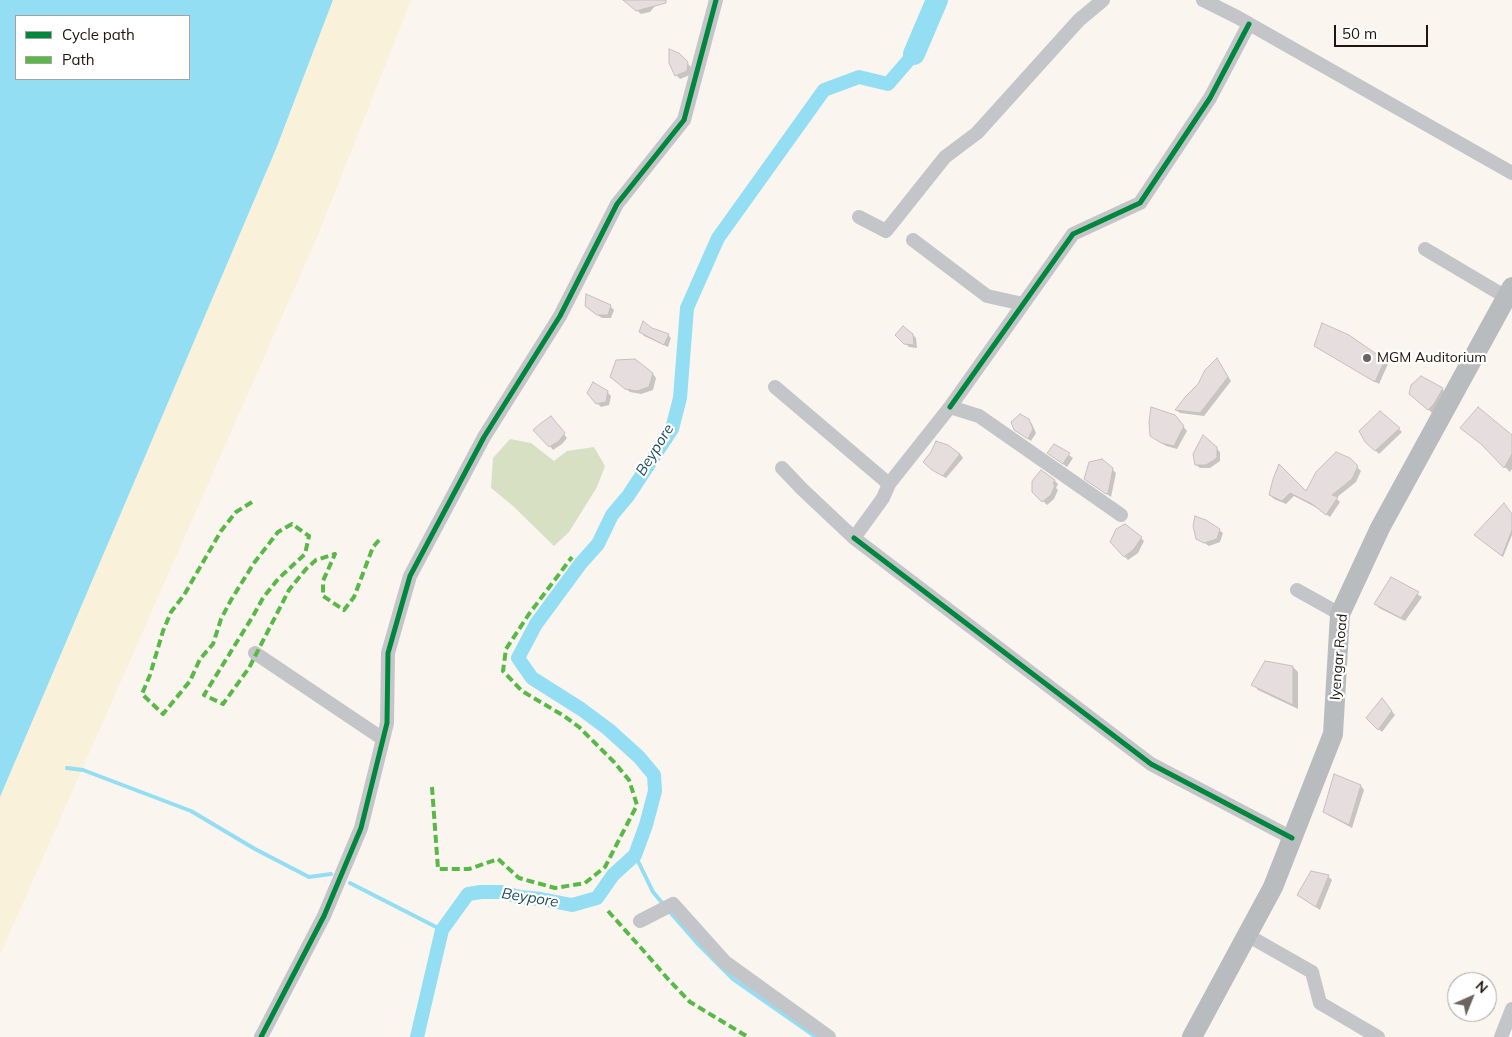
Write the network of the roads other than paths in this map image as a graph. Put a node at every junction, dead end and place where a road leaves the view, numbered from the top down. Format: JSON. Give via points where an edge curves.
{"nodes":[{"id":1,"x":716,"y":0,"type":"edge"},
{"id":2,"x":1103,"y":0,"type":"edge"},
{"id":3,"x":1204,"y":0,"type":"edge"},
{"id":4,"x":1249,"y":24,"type":"junction"},
{"id":5,"x":1512,"y":173,"type":"edge"},
{"id":6,"x":860,"y":217,"type":"dead end"},
{"id":7,"x":913,"y":240,"type":"dead end"},
{"id":8,"x":1425,"y":249,"type":"dead end"},
{"id":9,"x":1509,"y":292,"type":"edge"},
{"id":10,"x":1023,"y":304,"type":"junction"},
{"id":11,"x":774,"y":387,"type":"dead end"},
{"id":12,"x":950,"y":407,"type":"junction"},
{"id":13,"x":782,"y":468,"type":"dead end"},
{"id":14,"x":889,"y":484,"type":"junction"},
{"id":15,"x":1121,"y":515,"type":"dead end"},
{"id":16,"x":854,"y":538,"type":"junction"},
{"id":17,"x":1297,"y":590,"type":"dead end"},
{"id":18,"x":1340,"y":614,"type":"junction"},
{"id":19,"x":255,"y":653,"type":"dead end"},
{"id":20,"x":384,"y":738,"type":"junction"},
{"id":21,"x":1292,"y":838,"type":"junction"},
{"id":22,"x":640,"y":921,"type":"dead end"},
{"id":23,"x":1247,"y":935,"type":"junction"},
{"id":24,"x":1512,"y":1009,"type":"edge"},
{"id":25,"x":261,"y":1037,"type":"edge"},
{"id":26,"x":829,"y":1037,"type":"edge"},
{"id":27,"x":1192,"y":1037,"type":"edge"},
{"id":28,"x":1378,"y":1037,"type":"edge"},
{"id":29,"x":1501,"y":1037,"type":"edge"}],
"edges":[{"from":1,"to":20,"type":"street","via":[[684,120],[617,204],[560,316],[484,437],[410,576],[388,652]]},
{"from":2,"to":6,"type":"street","via":[[1079,20],[977,133],[945,157],[886,230]]},
{"from":3,"to":4,"type":"street"},
{"from":4,"to":5,"type":"street"},
{"from":4,"to":10,"type":"street","via":[[1210,98],[1140,203],[1073,234]]},
{"from":7,"to":10,"type":"street","via":[[987,296]]},
{"from":8,"to":9,"type":"street"},
{"from":9,"to":18,"type":"main road","name":"Iyengar Road","via":[[1380,528]]},
{"from":10,"to":12,"type":"street"},
{"from":11,"to":14,"type":"street"},
{"from":12,"to":14,"type":"street"},
{"from":12,"to":15,"type":"street","via":[[979,416]]},
{"from":13,"to":16,"type":"street"},
{"from":14,"to":16,"type":"street","via":[[883,498]]},
{"from":16,"to":21,"type":"street","via":[[1150,764]]},
{"from":17,"to":18,"type":"street"},
{"from":18,"to":21,"type":"main road","name":"Iyengar Road","via":[[1333,734]]},
{"from":19,"to":20,"type":"street"},
{"from":20,"to":25,"type":"street","via":[[361,828],[324,916]]},
{"from":21,"to":23,"type":"main road","name":"Iyengar Road","via":[[1273,887]]},
{"from":22,"to":26,"type":"street","via":[[673,904],[725,962]]},
{"from":23,"to":27,"type":"main road","name":"Iyengar Road"},
{"from":23,"to":28,"type":"street","via":[[1312,972],[1320,1003]]},
{"from":24,"to":29,"type":"street"}]}
